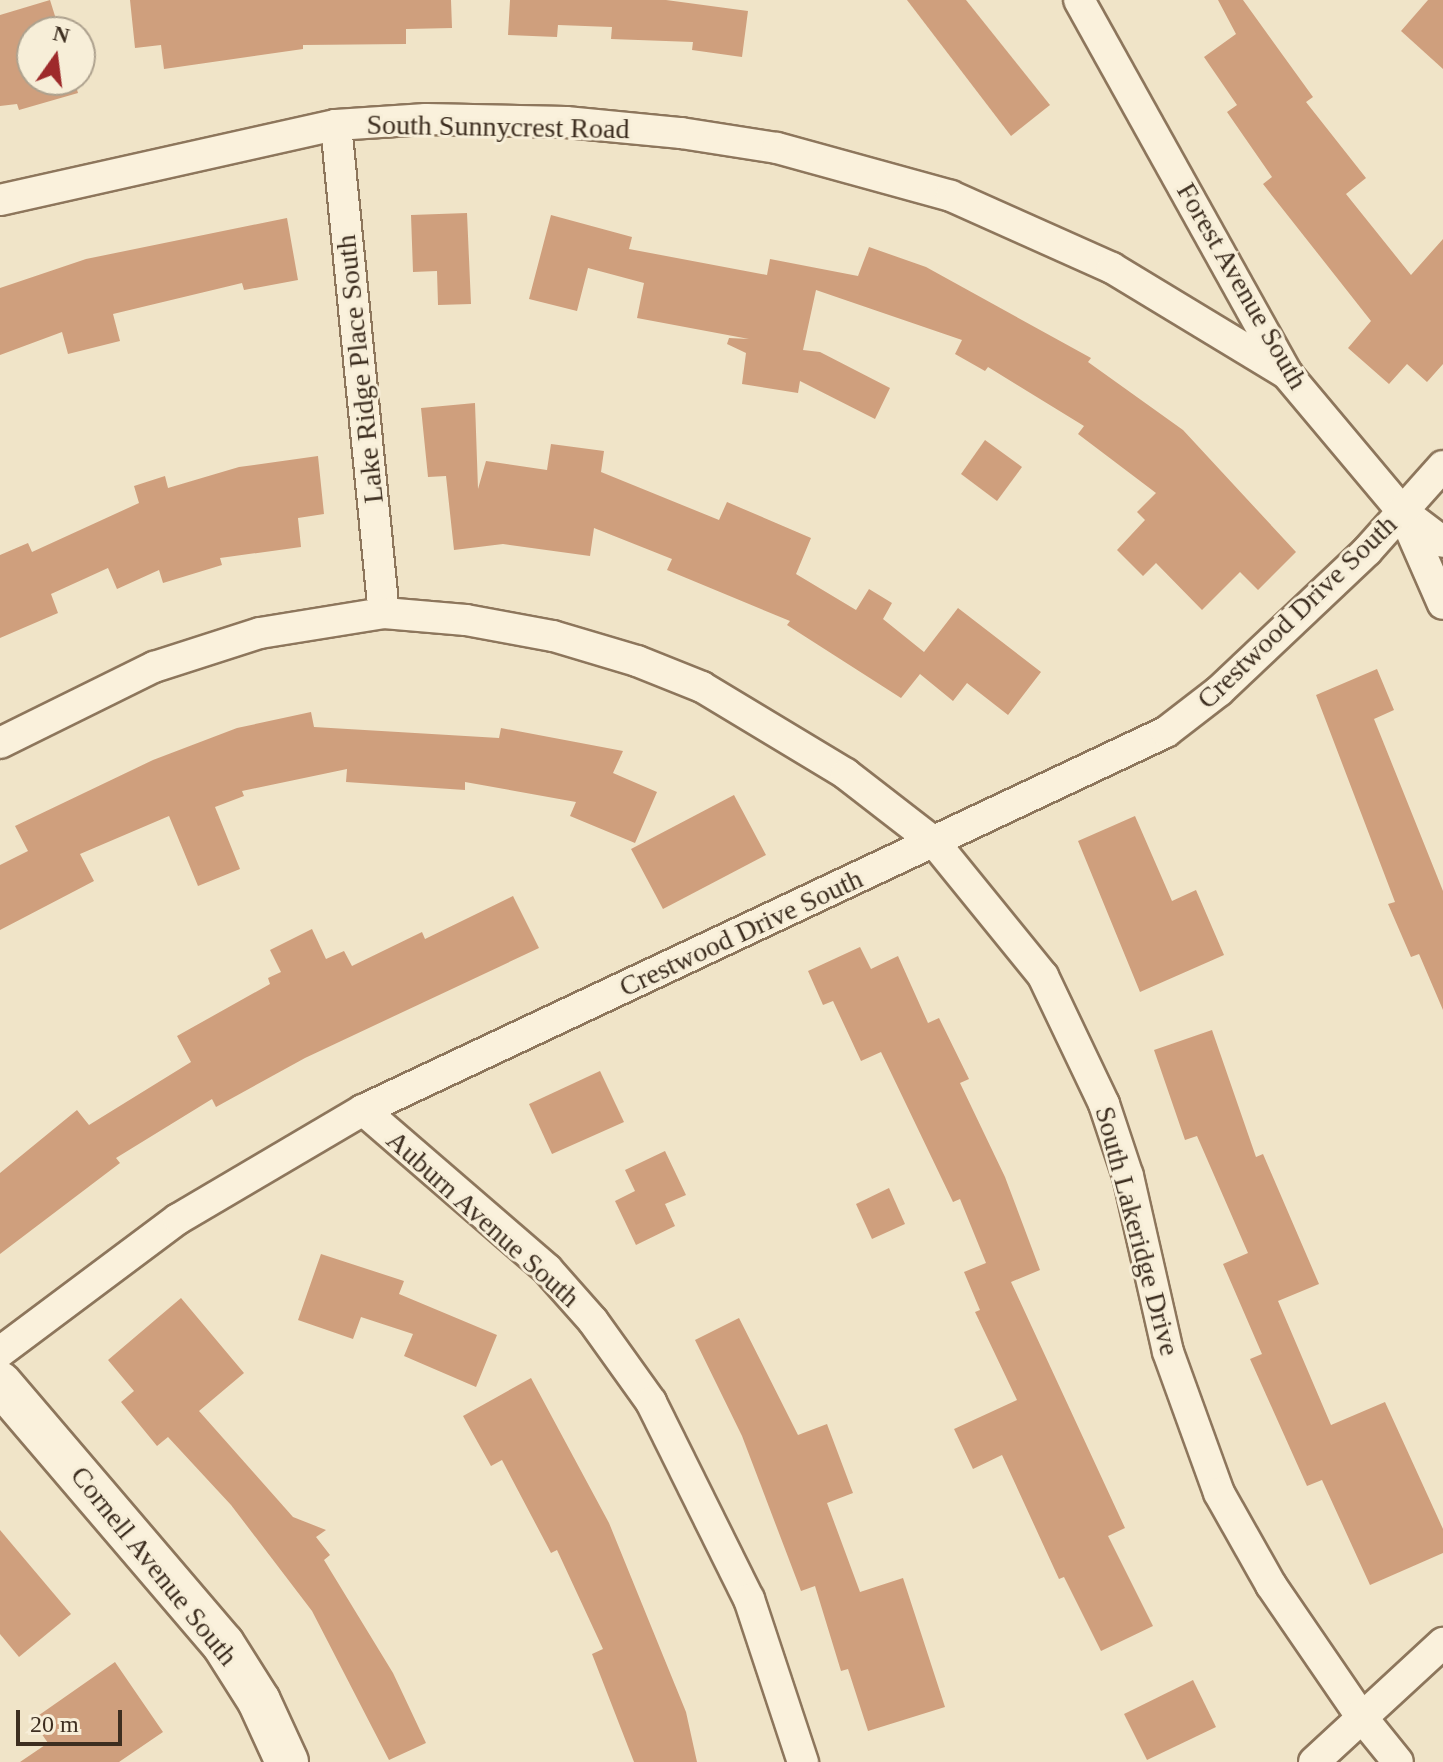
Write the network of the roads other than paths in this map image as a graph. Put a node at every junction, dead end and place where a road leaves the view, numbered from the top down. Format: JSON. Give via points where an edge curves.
{"nodes":[{"id":1,"x":1079,"y":0,"type":"edge"},
{"id":2,"x":336,"y":125,"type":"junction"},
{"id":3,"x":0,"y":200,"type":"edge"},
{"id":4,"x":1287,"y":374,"type":"junction"},
{"id":5,"x":1443,"y":466,"type":"edge"},
{"id":6,"x":1402,"y":511,"type":"junction"},
{"id":7,"x":1443,"y":542,"type":"edge"},
{"id":8,"x":1443,"y":604,"type":"edge"},
{"id":9,"x":384,"y":613,"type":"junction"},
{"id":10,"x":0,"y":743,"type":"edge"},
{"id":11,"x":935,"y":843,"type":"junction"},
{"id":12,"x":363,"y":1110,"type":"junction"},
{"id":13,"x":0,"y":1352,"type":"edge"},
{"id":14,"x":0,"y":1383,"type":"edge"},
{"id":15,"x":1443,"y":1643,"type":"edge"},
{"id":16,"x":1360,"y":1715,"type":"junction"},
{"id":17,"x":287,"y":1762,"type":"edge"},
{"id":18,"x":803,"y":1762,"type":"edge"},
{"id":19,"x":1314,"y":1762,"type":"edge"},
{"id":20,"x":1398,"y":1762,"type":"edge"}],
"edges":[{"from":1,"to":4,"type":"street","name":"Forest Avenue South"},
{"from":2,"to":3,"type":"street","name":"South Sunnycrest Road"},
{"from":2,"to":4,"type":"street","name":"South Sunnycrest Road","via":[[426,119],[566,122],[708,137],[862,169],[951,196],[1048,236],[1166,298]]},
{"from":2,"to":9,"type":"street","name":"Lake Ridge Place South"},
{"from":4,"to":6,"type":"street","name":"Forest Avenue South"},
{"from":5,"to":6,"type":"street","name":"Crestwood Drive South"},
{"from":6,"to":7,"type":"street","name":"Forest Avenue South"},
{"from":6,"to":8,"type":"street"},
{"from":6,"to":11,"type":"street","name":"Crestwood Drive South","via":[[1219,691],[1166,732]]},
{"from":9,"to":10,"type":"street","name":"South Lakeridge Drive","via":[[260,633],[154,667]]},
{"from":9,"to":11,"type":"street","name":"South Lakeridge Drive","via":[[466,620],[553,636],[702,687],[846,774]]},
{"from":11,"to":12,"type":"street","name":"Crestwood Drive South"},
{"from":11,"to":16,"type":"street","name":"South Lakeridge Drive","via":[[1043,976],[1075,1033],[1128,1176],[1168,1352],[1219,1493],[1271,1585]]},
{"from":12,"to":13,"type":"street","name":"Crestwood Drive South","via":[[178,1219]]},
{"from":12,"to":18,"type":"street","name":"Auburn Avenue South","via":[[547,1269],[593,1321],[651,1402],[749,1599]]},
{"from":14,"to":17,"type":"street","name":"Cornell Avenue South","via":[[223,1644],[259,1701]]},
{"from":15,"to":16,"type":"street"},
{"from":16,"to":19,"type":"street"},
{"from":16,"to":20,"type":"street","name":"South Lakeridge Drive"}]}
